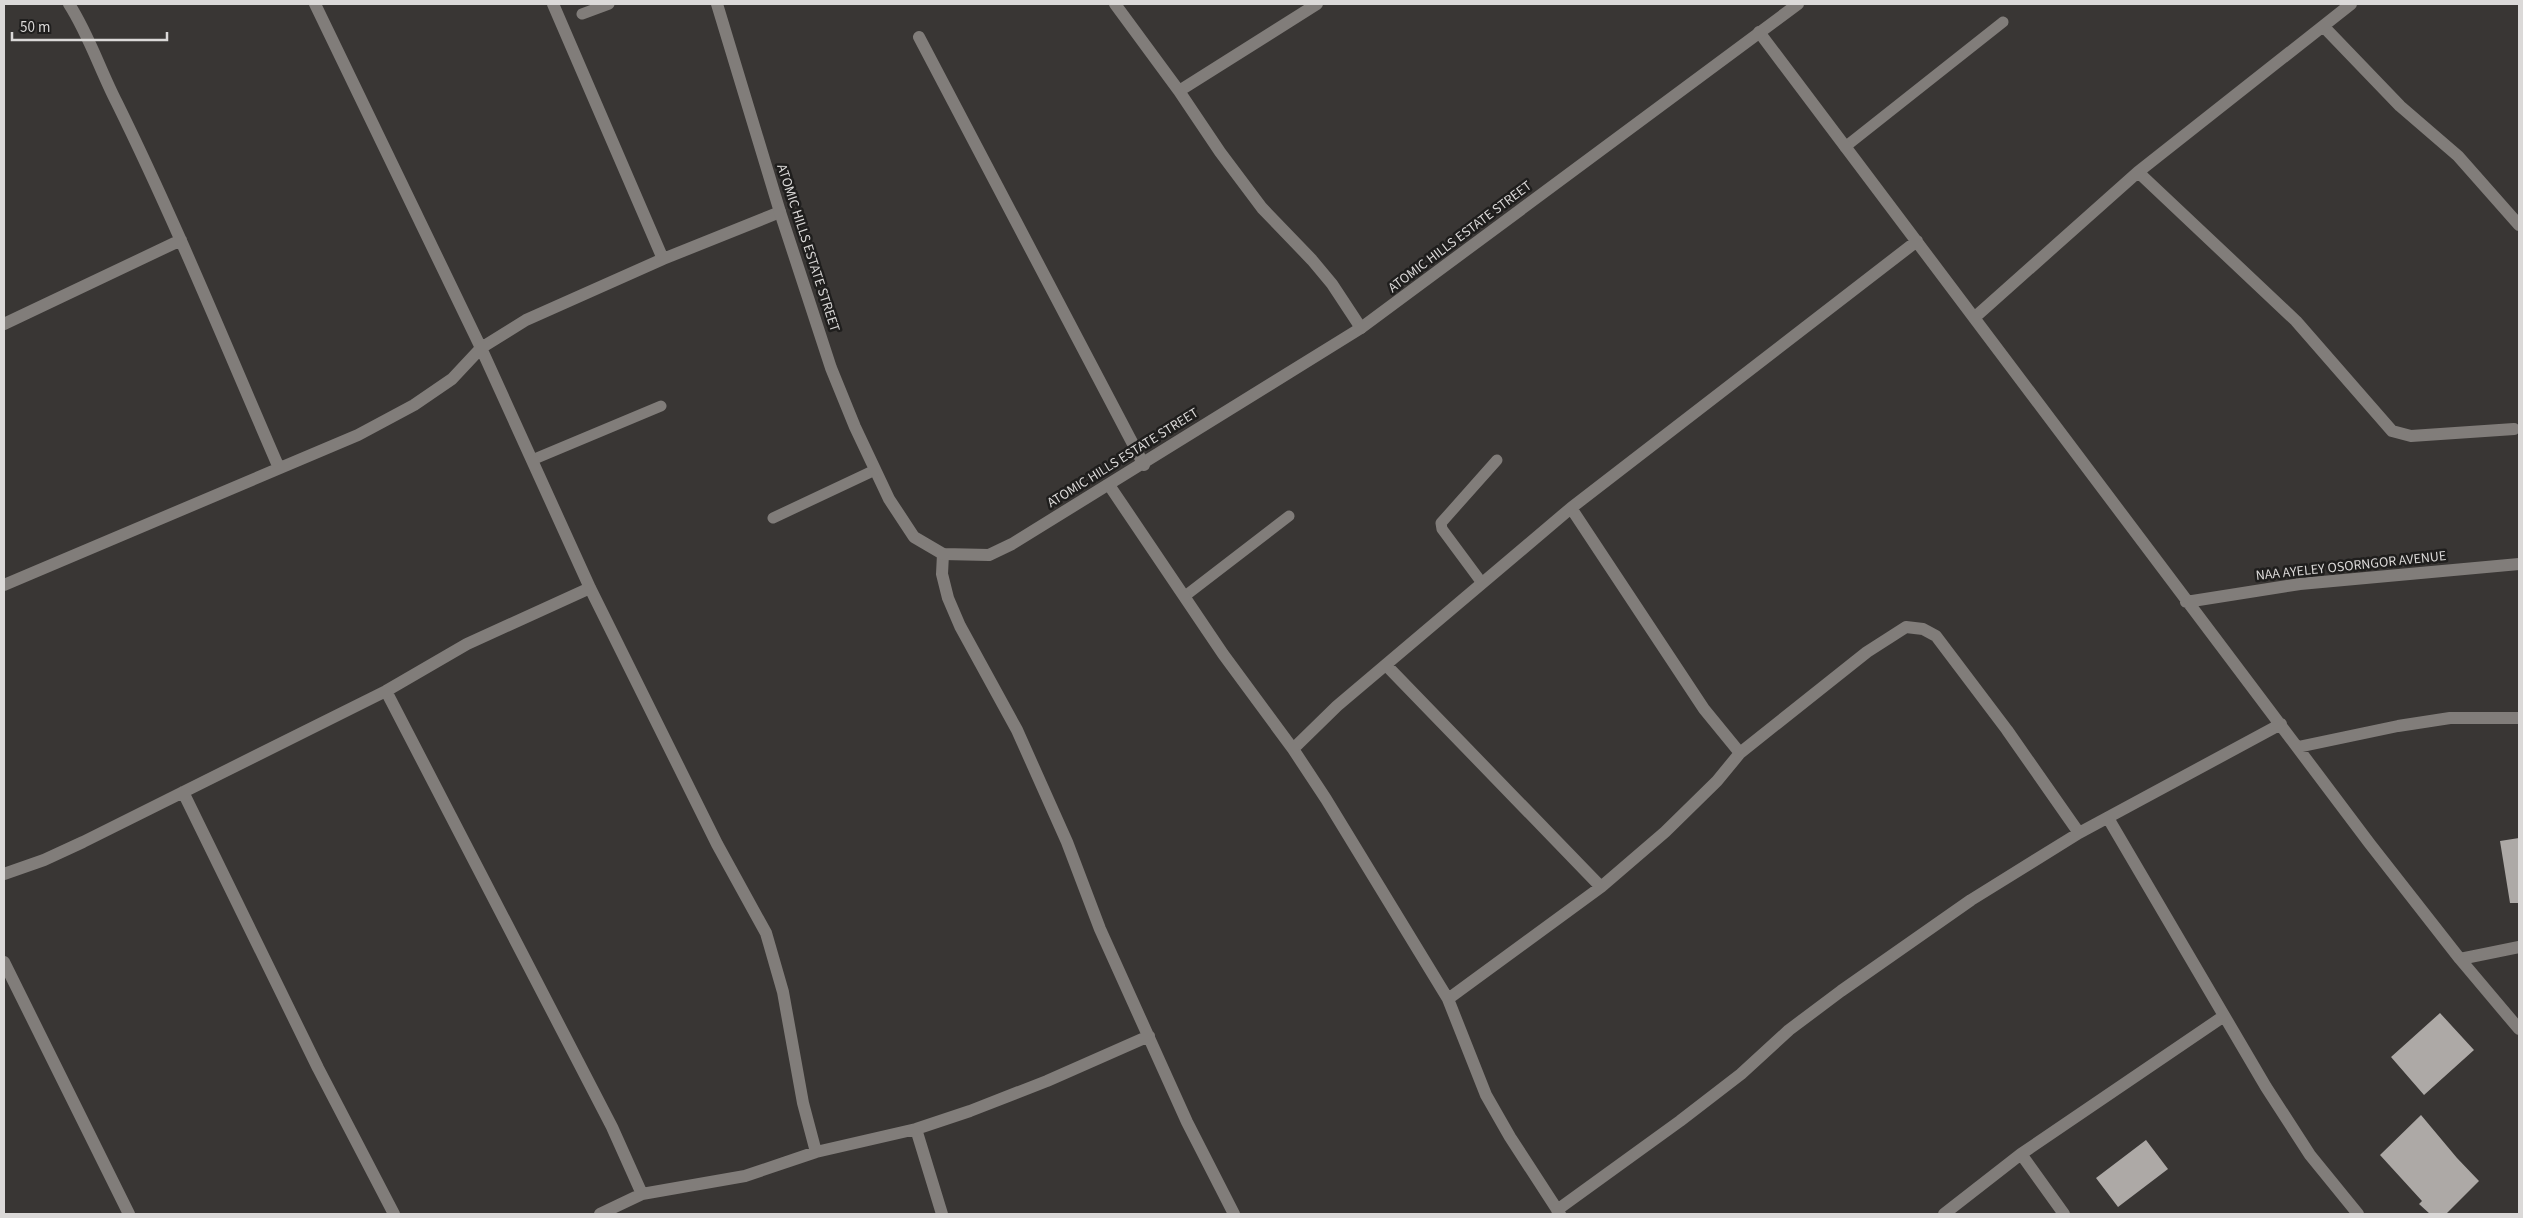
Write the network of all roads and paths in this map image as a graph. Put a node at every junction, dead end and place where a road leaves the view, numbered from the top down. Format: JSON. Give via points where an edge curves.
{"nodes":[{"id":1,"x":69,"y":4,"type":"edge"},
{"id":2,"x":316,"y":4,"type":"edge"},
{"id":3,"x":553,"y":4,"type":"edge"},
{"id":4,"x":609,"y":4,"type":"edge"},
{"id":5,"x":717,"y":4,"type":"edge"},
{"id":6,"x":1115,"y":4,"type":"edge"},
{"id":7,"x":1317,"y":4,"type":"edge"},
{"id":8,"x":1798,"y":4,"type":"edge"},
{"id":9,"x":2351,"y":4,"type":"edge"},
{"id":10,"x":582,"y":14,"type":"dead end"},
{"id":11,"x":2003,"y":22,"type":"dead end"},
{"id":12,"x":2324,"y":27,"type":"junction"},
{"id":13,"x":1759,"y":32,"type":"junction"},
{"id":14,"x":918,"y":37,"type":"dead end"},
{"id":15,"x":1179,"y":91,"type":"junction"},
{"id":16,"x":1845,"y":148,"type":"junction"},
{"id":17,"x":2138,"y":172,"type":"junction"},
{"id":18,"x":780,"y":212,"type":"junction"},
{"id":19,"x":2517,"y":219,"type":"edge"},
{"id":20,"x":181,"y":240,"type":"junction"},
{"id":21,"x":1917,"y":241,"type":"junction"},
{"id":22,"x":664,"y":259,"type":"junction"},
{"id":23,"x":1974,"y":318,"type":"junction"},
{"id":24,"x":4,"y":324,"type":"edge"},
{"id":25,"x":1361,"y":328,"type":"junction"},
{"id":26,"x":481,"y":348,"type":"junction"},
{"id":27,"x":661,"y":406,"type":"dead end"},
{"id":28,"x":2514,"y":429,"type":"dead end"},
{"id":29,"x":532,"y":460,"type":"junction"},
{"id":30,"x":1497,"y":460,"type":"dead end"},
{"id":31,"x":1144,"y":465,"type":"junction"},
{"id":32,"x":279,"y":468,"type":"junction"},
{"id":33,"x":875,"y":470,"type":"junction"},
{"id":34,"x":1109,"y":485,"type":"junction"},
{"id":35,"x":1571,"y":508,"type":"junction"},
{"id":36,"x":1289,"y":516,"type":"dead end"},
{"id":37,"x":773,"y":518,"type":"dead end"},
{"id":38,"x":943,"y":554,"type":"junction"},
{"id":39,"x":2519,"y":564,"type":"edge"},
{"id":40,"x":1482,"y":583,"type":"junction"},
{"id":41,"x":4,"y":585,"type":"edge"},
{"id":42,"x":590,"y":588,"type":"junction"},
{"id":43,"x":1186,"y":596,"type":"junction"},
{"id":44,"x":2186,"y":602,"type":"junction"},
{"id":45,"x":1386,"y":665,"type":"junction"},
{"id":46,"x":386,"y":691,"type":"junction"},
{"id":47,"x":2519,"y":718,"type":"edge"},
{"id":48,"x":2281,"y":724,"type":"junction"},
{"id":49,"x":2298,"y":747,"type":"junction"},
{"id":50,"x":1293,"y":749,"type":"junction"},
{"id":51,"x":1740,"y":753,"type":"junction"},
{"id":52,"x":183,"y":792,"type":"junction"},
{"id":53,"x":2108,"y":818,"type":"junction"},
{"id":54,"x":2079,"y":833,"type":"junction"},
{"id":55,"x":4,"y":874,"type":"edge"},
{"id":56,"x":1601,"y":887,"type":"junction"},
{"id":57,"x":2519,"y":948,"type":"edge"},
{"id":58,"x":2460,"y":960,"type":"junction"},
{"id":59,"x":4,"y":962,"type":"edge"},
{"id":60,"x":1448,"y":999,"type":"junction"},
{"id":61,"x":2224,"y":1016,"type":"junction"},
{"id":62,"x":2519,"y":1029,"type":"edge"},
{"id":63,"x":1149,"y":1036,"type":"junction"},
{"id":64,"x":916,"y":1129,"type":"junction"},
{"id":65,"x":816,"y":1152,"type":"junction"},
{"id":66,"x":2021,"y":1154,"type":"junction"},
{"id":67,"x":642,"y":1194,"type":"junction"},
{"id":68,"x":1559,"y":1212,"type":"edge"},
{"id":69,"x":129,"y":1214,"type":"edge"},
{"id":70,"x":394,"y":1214,"type":"edge"},
{"id":71,"x":600,"y":1214,"type":"edge"},
{"id":72,"x":942,"y":1214,"type":"edge"},
{"id":73,"x":1234,"y":1214,"type":"edge"},
{"id":74,"x":1944,"y":1214,"type":"edge"},
{"id":75,"x":2064,"y":1214,"type":"edge"},
{"id":76,"x":2358,"y":1214,"type":"edge"}],
"edges":[{"from":1,"to":20,"type":"street","via":[[84,27]]},
{"from":2,"to":26,"type":"street"},
{"from":3,"to":22,"type":"street"},
{"from":4,"to":10,"type":"lane"},
{"from":5,"to":18,"type":"street","name":"ATOMIC HILLS ESTATE STREET"},
{"from":6,"to":15,"type":"street"},
{"from":7,"to":15,"type":"street"},
{"from":8,"to":13,"type":"street","name":"ATOMIC HILLS ESTATE STREET"},
{"from":9,"to":12,"type":"street"},
{"from":11,"to":16,"type":"lane"},
{"from":12,"to":17,"type":"street"},
{"from":12,"to":19,"type":"street","via":[[2400,106],[2458,156]]},
{"from":13,"to":16,"type":"street"},
{"from":13,"to":25,"type":"street","name":"ATOMIC HILLS ESTATE STREET"},
{"from":14,"to":31,"type":"street"},
{"from":15,"to":25,"type":"street","via":[[1262,208],[1332,284]]},
{"from":16,"to":21,"type":"street"},
{"from":17,"to":23,"type":"street"},
{"from":17,"to":28,"type":"street","via":[[2296,320],[2392,431],[2411,436]]},
{"from":18,"to":22,"type":"street"},
{"from":18,"to":33,"type":"street","name":"ATOMIC HILLS ESTATE STREET","via":[[831,368]]},
{"from":20,"to":24,"type":"street"},
{"from":20,"to":32,"type":"street"},
{"from":21,"to":23,"type":"street"},
{"from":21,"to":35,"type":"street"},
{"from":22,"to":26,"type":"street","via":[[526,320]]},
{"from":23,"to":44,"type":"street"},
{"from":25,"to":31,"type":"street","name":"ATOMIC HILLS ESTATE STREET"},
{"from":26,"to":29,"type":"street"},
{"from":26,"to":32,"type":"street","via":[[452,380],[414,405],[358,435]]},
{"from":27,"to":29,"type":"lane"},
{"from":29,"to":42,"type":"street"},
{"from":30,"to":40,"type":"lane","via":[[1440,523]]},
{"from":31,"to":34,"type":"street","name":"ATOMIC HILLS ESTATE STREET"},
{"from":32,"to":41,"type":"street"},
{"from":33,"to":37,"type":"lane"},
{"from":33,"to":38,"type":"street","name":"ATOMIC HILLS ESTATE STREET","via":[[896,512],[914,537]]},
{"from":34,"to":38,"type":"street","name":"ATOMIC HILLS ESTATE STREET","via":[[989,555]]},
{"from":34,"to":43,"type":"street"},
{"from":35,"to":40,"type":"street"},
{"from":35,"to":51,"type":"street","via":[[1704,709]]},
{"from":36,"to":43,"type":"lane"},
{"from":38,"to":63,"type":"street","via":[[942,574],[948,598],[1017,730],[1067,842],[1100,929]]},
{"from":39,"to":44,"type":"street","name":"NAA AYELEY OSORNGOR AVENUE","via":[[2300,584]]},
{"from":40,"to":45,"type":"street"},
{"from":42,"to":46,"type":"street","via":[[467,644]]},
{"from":42,"to":65,"type":"street","via":[[717,844],[766,933],[783,992],[803,1103]]},
{"from":43,"to":50,"type":"street","via":[[1223,654]]},
{"from":44,"to":48,"type":"street"},
{"from":45,"to":50,"type":"street"},
{"from":45,"to":56,"type":"street"},
{"from":46,"to":52,"type":"street"},
{"from":46,"to":67,"type":"street","via":[[603,1110]]},
{"from":47,"to":49,"type":"street","via":[[2450,718]]},
{"from":48,"to":49,"type":"street"},
{"from":48,"to":53,"type":"street"},
{"from":49,"to":58,"type":"street"},
{"from":50,"to":60,"type":"street"},
{"from":51,"to":54,"type":"street","via":[[1867,652],[1906,627],[1923,628],[1936,636],[1947,650]]},
{"from":51,"to":56,"type":"street","via":[[1717,781],[1665,832]]},
{"from":52,"to":55,"type":"street","via":[[44,860]]},
{"from":52,"to":70,"type":"street","via":[[318,1068]]},
{"from":53,"to":54,"type":"street"},
{"from":53,"to":61,"type":"street"},
{"from":54,"to":68,"type":"street","via":[[1971,900],[1841,990],[1740,1074]]},
{"from":56,"to":60,"type":"street"},
{"from":57,"to":58,"type":"street"},
{"from":58,"to":62,"type":"street"},
{"from":59,"to":69,"type":"street"},
{"from":60,"to":68,"type":"street","via":[[1486,1095]]},
{"from":61,"to":66,"type":"street"},
{"from":61,"to":76,"type":"street","via":[[2310,1155]]},
{"from":63,"to":64,"type":"street","via":[[1047,1081]]},
{"from":63,"to":73,"type":"street","via":[[1187,1122]]},
{"from":64,"to":65,"type":"street"},
{"from":64,"to":72,"type":"street"},
{"from":65,"to":67,"type":"street","via":[[746,1176]]},
{"from":66,"to":74,"type":"street"},
{"from":66,"to":75,"type":"street"},
{"from":67,"to":71,"type":"street"}]}
